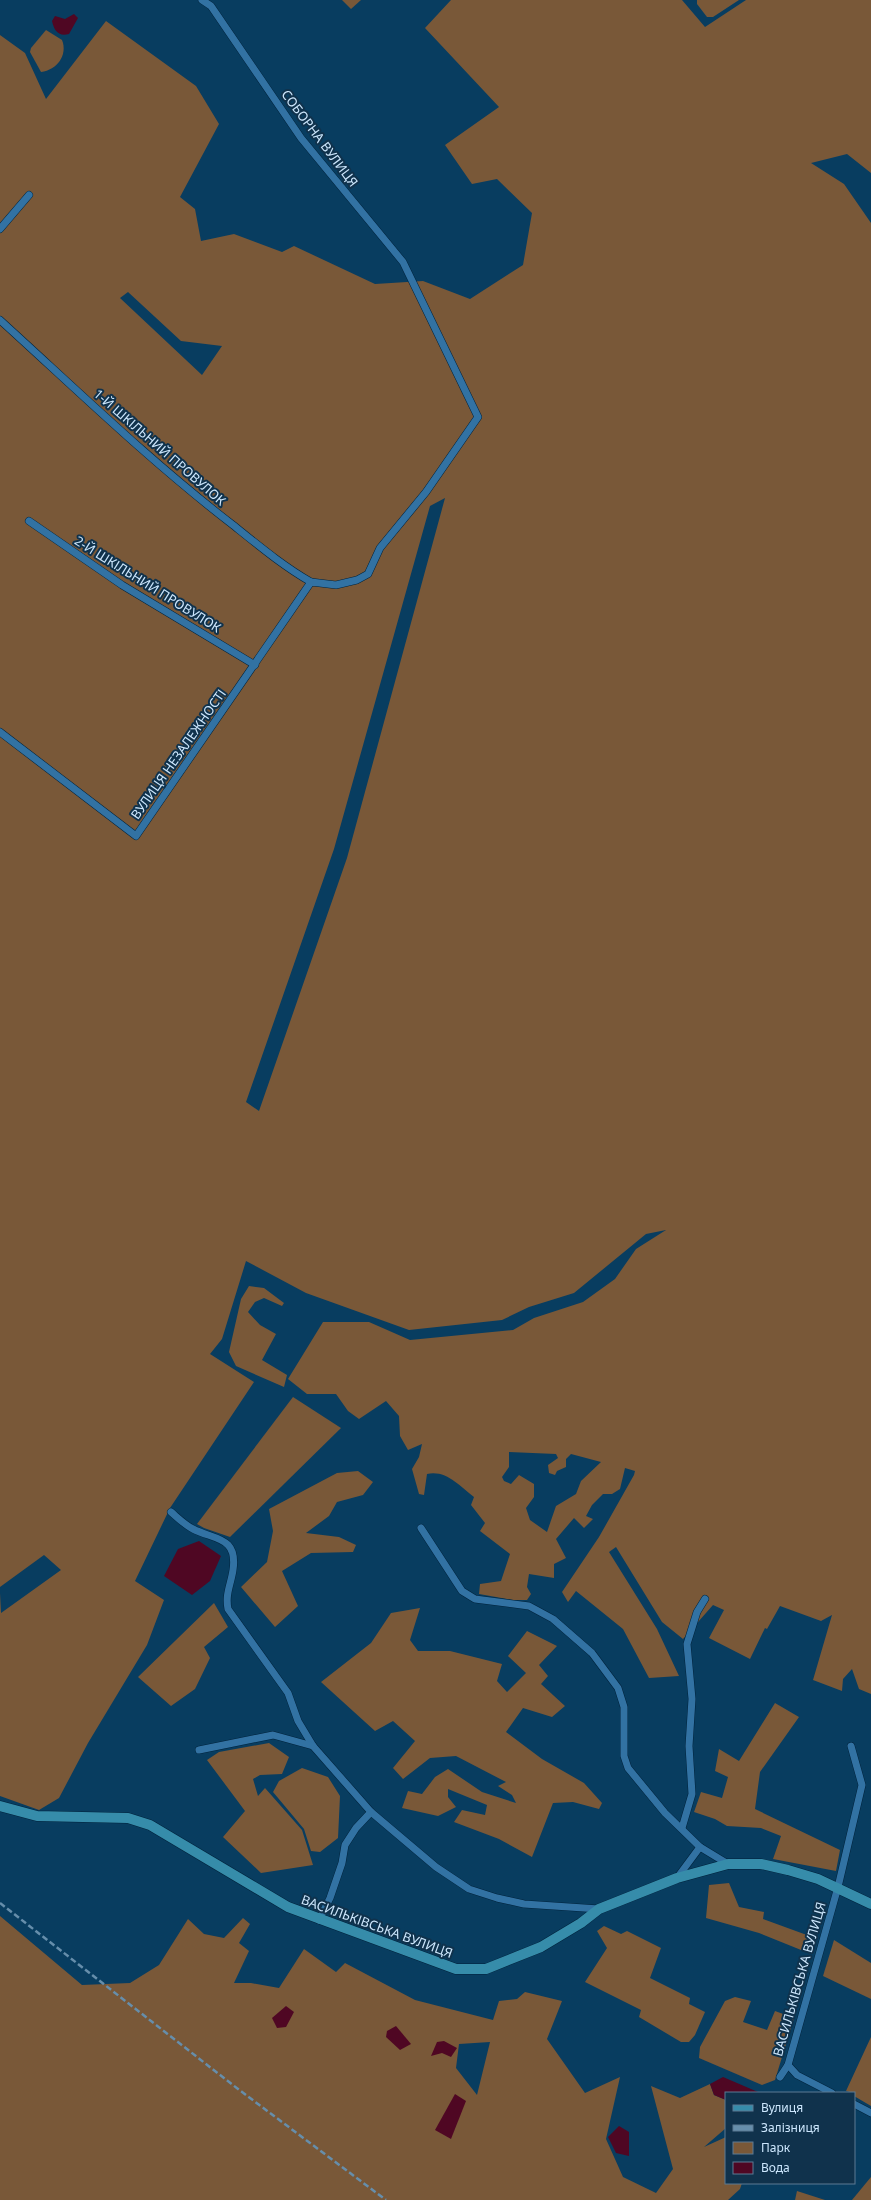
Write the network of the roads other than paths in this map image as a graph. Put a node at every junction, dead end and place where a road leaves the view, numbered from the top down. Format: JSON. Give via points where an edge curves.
{"nodes":[{"id":1,"x":202,"y":0,"type":"edge"},
{"id":2,"x":30,"y":195,"type":"dead end"},
{"id":3,"x":0,"y":230,"type":"edge"},
{"id":4,"x":0,"y":320,"type":"edge"},
{"id":5,"x":29,"y":521,"type":"dead end"},
{"id":6,"x":311,"y":582,"type":"junction"},
{"id":7,"x":255,"y":665,"type":"junction"},
{"id":8,"x":0,"y":732,"type":"edge"},
{"id":9,"x":171,"y":1512,"type":"dead end"},
{"id":10,"x":422,"y":1528,"type":"dead end"},
{"id":11,"x":705,"y":1599,"type":"dead end"},
{"id":12,"x":314,"y":1746,"type":"junction"},
{"id":13,"x":851,"y":1746,"type":"dead end"},
{"id":14,"x":199,"y":1750,"type":"dead end"},
{"id":15,"x":0,"y":1806,"type":"edge"},
{"id":16,"x":372,"y":1812,"type":"junction"},
{"id":17,"x":682,"y":1828,"type":"junction"},
{"id":18,"x":700,"y":1847,"type":"junction"},
{"id":19,"x":728,"y":1864,"type":"junction"},
{"id":20,"x":677,"y":1878,"type":"junction"},
{"id":21,"x":838,"y":1887,"type":"junction"},
{"id":22,"x":871,"y":1904,"type":"edge"},
{"id":23,"x":599,"y":1909,"type":"junction"},
{"id":24,"x":319,"y":1920,"type":"junction"},
{"id":25,"x":788,"y":2065,"type":"junction"},
{"id":26,"x":780,"y":2077,"type":"dead end"},
{"id":27,"x":830,"y":2092,"type":"edge"},
{"id":28,"x":855,"y":2105,"type":"edge"},
{"id":29,"x":871,"y":2113,"type":"edge"}],
"edges":[{"from":1,"to":6,"type":"street","name":"СОБОРНА ВУЛИЦЯ","via":[[211,6],[301,138],[403,262],[478,417],[426,492],[380,548],[368,574],[358,580],[336,585]]},
{"from":2,"to":3,"type":"street"},
{"from":4,"to":6,"type":"street","name":"1-Й ШКІЛЬНИЙ ПРОВУЛОК","via":[[115,426],[207,505],[291,570]]},
{"from":5,"to":7,"type":"street","name":"2-Й ШКІЛЬНИЙ ПРОВУЛОК","via":[[122,584]]},
{"from":6,"to":7,"type":"street"},
{"from":7,"to":8,"type":"street","name":"ВУЛИЦЯ НЕЗАЛЕЖНОСТІ","via":[[136,836]]},
{"from":9,"to":12,"type":"street","via":[[194,1529],[222,1538],[232,1550],[233,1569],[226,1601],[228,1609],[288,1694],[298,1721]]},
{"from":10,"to":17,"type":"street","via":[[462,1591],[475,1599],[529,1606],[553,1619],[592,1654],[618,1688],[624,1707],[624,1756],[628,1768],[665,1813]]},
{"from":11,"to":17,"type":"street","via":[[697,1612],[688,1644],[692,1699],[689,1746],[692,1794]]},
{"from":12,"to":14,"type":"street","via":[[273,1735]]},
{"from":12,"to":16,"type":"street"},
{"from":13,"to":21,"type":"street","name":"ВАСИЛЬКІВСЬКА ВУЛИЦЯ","via":[[862,1785]]},
{"from":15,"to":24,"type":"street","name":"ВАСИЛЬКІВСЬКА ВУЛИЦЯ","via":[[37,1816],[128,1818],[150,1825],[288,1907]]},
{"from":16,"to":23,"type":"street","via":[[436,1867],[470,1889],[524,1904]]},
{"from":16,"to":24,"type":"street","via":[[356,1828],[345,1845],[342,1863],[330,1898]]},
{"from":17,"to":18,"type":"street"},
{"from":18,"to":19,"type":"street"},
{"from":18,"to":20,"type":"street"},
{"from":19,"to":20,"type":"street","name":"ВАСИЛЬКІВСЬКА ВУЛИЦЯ"},
{"from":19,"to":21,"type":"street","name":"ВАСИЛЬКІВСЬКА ВУЛИЦЯ","via":[[761,1864]]},
{"from":20,"to":23,"type":"street","name":"ВАСИЛЬКІВСЬКА ВУЛИЦЯ"},
{"from":21,"to":22,"type":"street","name":"ВАСИЛЬКІВСЬКА ВУЛИЦЯ"},
{"from":21,"to":25,"type":"street","name":"ВАСИЛЬКІВСЬКА ВУЛИЦЯ"},
{"from":23,"to":24,"type":"street","name":"ВАСИЛЬКІВСЬКА ВУЛИЦЯ","via":[[541,1947],[486,1969],[456,1969]]},
{"from":25,"to":26,"type":"street","name":"ВАСИЛЬКІВСЬКА ВУЛИЦЯ"},
{"from":25,"to":27,"type":"street","via":[[797,2075]]},
{"from":28,"to":29,"type":"street"}]}
